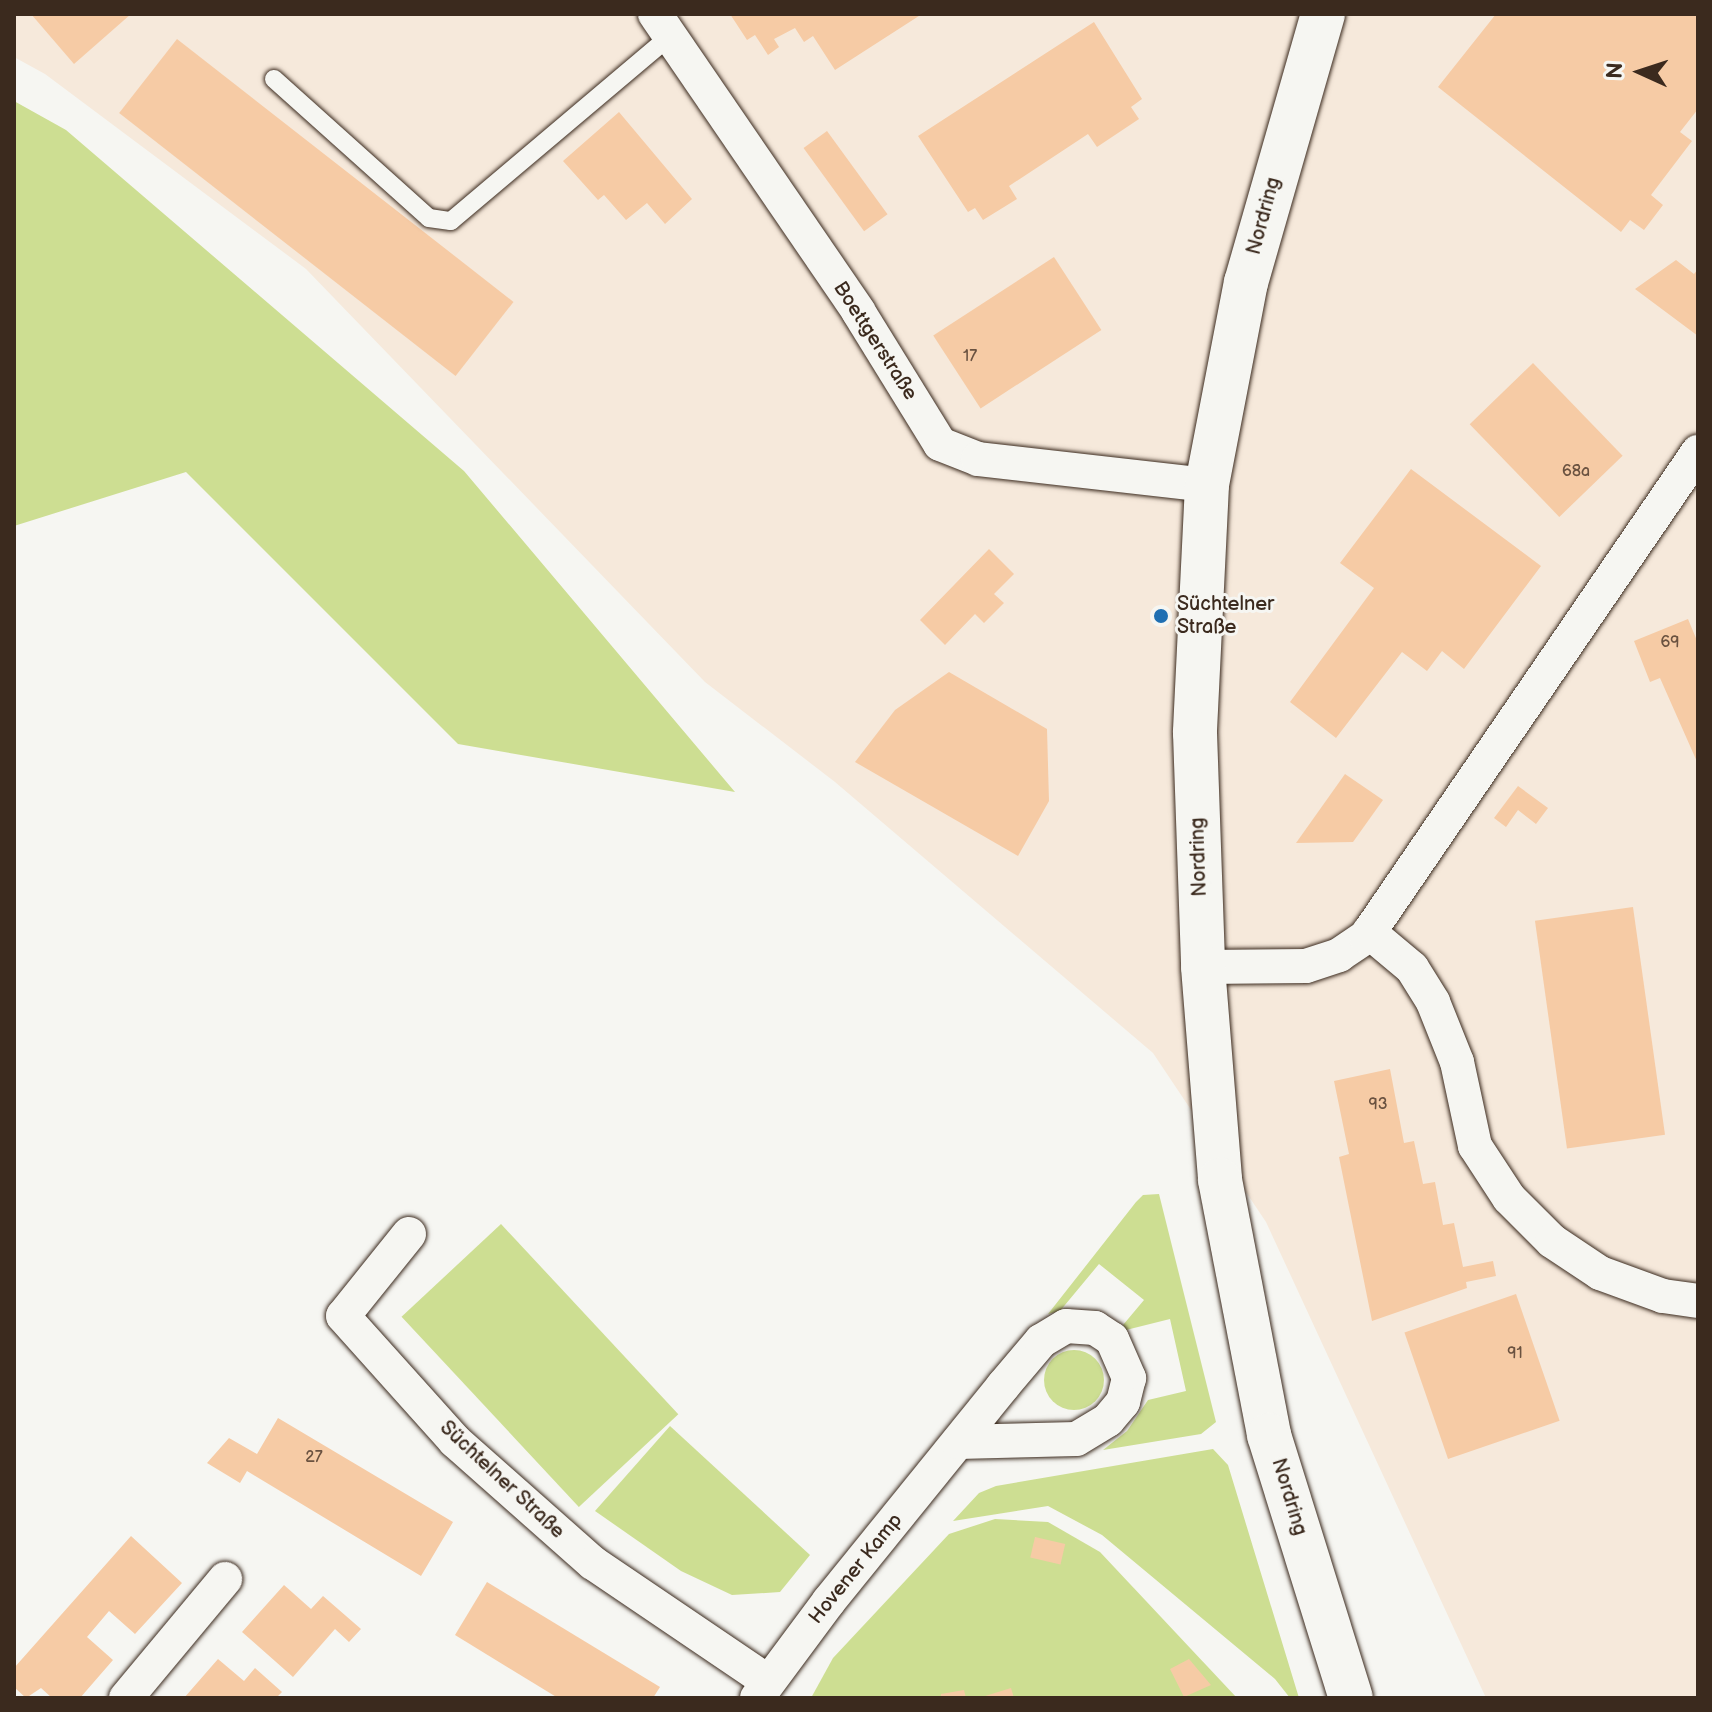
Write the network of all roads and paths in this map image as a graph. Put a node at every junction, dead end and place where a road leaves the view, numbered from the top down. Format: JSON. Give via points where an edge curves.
{"nodes":[{"id":1,"x":1323,"y":14,"type":"edge"},
{"id":2,"x":662,"y":25,"type":"edge"},
{"id":3,"x":274,"y":79,"type":"dead end"},
{"id":4,"x":1698,"y":452,"type":"edge"},
{"id":5,"x":1207,"y":485,"type":"junction"},
{"id":6,"x":1369,"y":932,"type":"junction"},
{"id":7,"x":1203,"y":967,"type":"junction"},
{"id":8,"x":409,"y":1234,"type":"dead end"},
{"id":9,"x":1698,"y":1301,"type":"edge"},
{"id":10,"x":958,"y":1442,"type":"junction"},
{"id":11,"x":225,"y":1579,"type":"dead end"},
{"id":12,"x":762,"y":1689,"type":"edge"},
{"id":13,"x":126,"y":1698,"type":"edge"},
{"id":14,"x":1351,"y":1698,"type":"edge"}],
"edges":[{"from":1,"to":5,"type":"main road","name":"Nordring","via":[[1246,282]]},
{"from":2,"to":3,"type":"lane","via":[[451,221],[429,218]]},
{"from":2,"to":5,"type":"street","name":"Boettgerstraße","via":[[858,311],[940,444],[978,459]]},
{"from":4,"to":6,"type":"street"},
{"from":5,"to":7,"type":"main road","name":"Nordring","via":[[1195,733]]},
{"from":6,"to":7,"type":"street","via":[[1339,955],[1306,966]]},
{"from":6,"to":9,"type":"street","via":[[1412,968],[1433,1002],[1457,1062],[1475,1146],[1509,1198],[1552,1241],[1600,1273],[1663,1296]]},
{"from":7,"to":14,"type":"main road","name":"Nordring","via":[[1220,1180],[1269,1435]]},
{"from":8,"to":12,"type":"street","name":"Süchtelner Straße","via":[[343,1316],[455,1441],[593,1563]]},
{"from":10,"to":10,"type":"street","name":"Hovener Kamp","via":[[1076,1439],[1108,1420],[1123,1402],[1129,1378],[1112,1339],[1095,1328],[1066,1326],[1041,1341]]},
{"from":10,"to":12,"type":"street","name":"Hovener Kamp"},
{"from":11,"to":13,"type":"street"}]}
